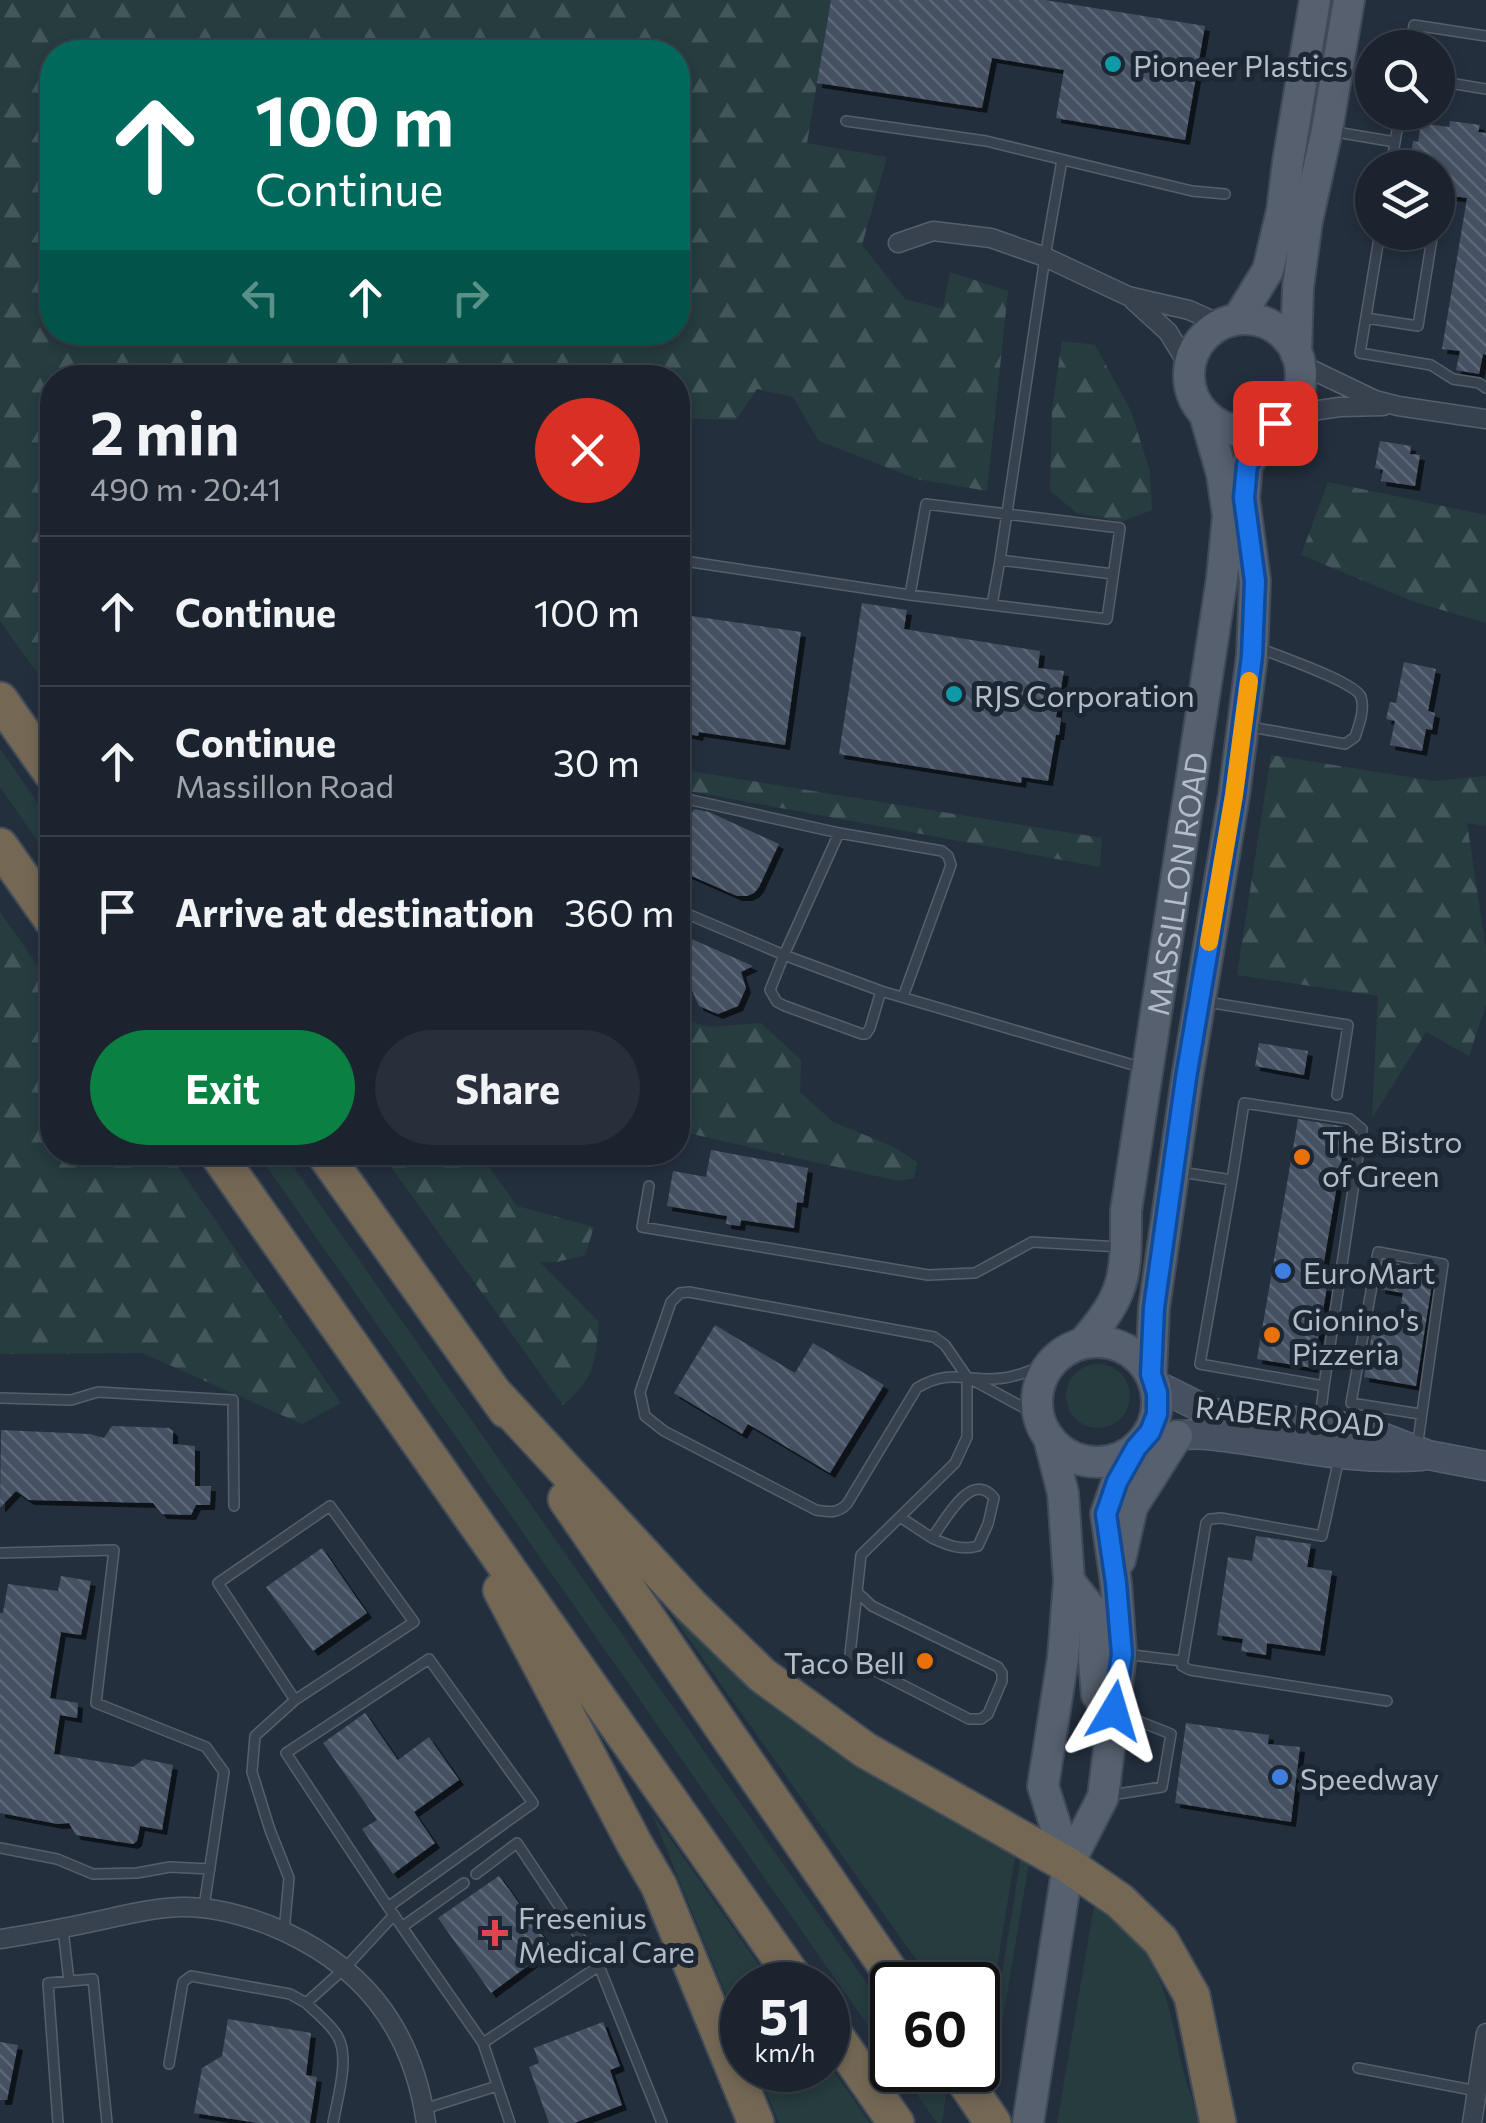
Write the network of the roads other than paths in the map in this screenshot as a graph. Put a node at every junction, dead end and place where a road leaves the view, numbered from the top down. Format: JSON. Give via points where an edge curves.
{"nodes":[{"id":1,"x":1314,"y":0,"type":"edge"},
{"id":2,"x":1350,"y":0,"type":"edge"},
{"id":3,"x":1413,"y":30,"type":"edge"},
{"id":4,"x":1450,"y":30,"type":"edge"},
{"id":5,"x":1455,"y":31,"type":"edge"},
{"id":6,"x":1486,"y":36,"type":"edge"},
{"id":7,"x":1455,"y":84,"type":"edge"},
{"id":8,"x":1486,"y":89,"type":"edge"},
{"id":9,"x":846,"y":122,"type":"dead end"},
{"id":10,"x":1327,"y":130,"type":"junction"},
{"id":11,"x":1397,"y":130,"type":"edge"},
{"id":12,"x":1395,"y":142,"type":"junction"},
{"id":13,"x":1394,"y":150,"type":"edge"},
{"id":14,"x":1062,"y":160,"type":"junction"},
{"id":15,"x":1225,"y":194,"type":"dead end"},
{"id":16,"x":898,"y":243,"type":"dead end"},
{"id":17,"x":1377,"y":250,"type":"edge"},
{"id":18,"x":1430,"y":250,"type":"edge"},
{"id":19,"x":1045,"y":257,"type":"junction"},
{"id":20,"x":1128,"y":296,"type":"junction"},
{"id":21,"x":1366,"y":318,"type":"junction"},
{"id":22,"x":1229,"y":322,"type":"junction"},
{"id":23,"x":1298,"y":359,"type":"junction"},
{"id":24,"x":1189,"y":366,"type":"junction"},
{"id":25,"x":1486,"y":388,"type":"edge"},
{"id":26,"x":1398,"y":406,"type":"junction"},
{"id":27,"x":1205,"y":416,"type":"junction"},
{"id":28,"x":1280,"y":419,"type":"junction"},
{"id":29,"x":1486,"y":419,"type":"edge"},
{"id":30,"x":1008,"y":515,"type":"junction"},
{"id":31,"x":1000,"y":560,"type":"junction"},
{"id":32,"x":690,"y":562,"type":"edge"},
{"id":33,"x":1113,"y":574,"type":"junction"},
{"id":34,"x":910,"y":595,"type":"junction"},
{"id":35,"x":992,"y":605,"type":"junction"},
{"id":36,"x":1252,"y":646,"type":"junction"},
{"id":37,"x":0,"y":700,"type":"edge"},
{"id":38,"x":1243,"y":726,"type":"junction"},
{"id":39,"x":40,"y":757,"type":"edge"},
{"id":40,"x":690,"y":800,"type":"edge"},
{"id":41,"x":839,"y":833,"type":"junction"},
{"id":42,"x":0,"y":846,"type":"edge"},
{"id":43,"x":40,"y":903,"type":"edge"},
{"id":44,"x":690,"y":915,"type":"edge"},
{"id":45,"x":784,"y":956,"type":"junction"},
{"id":46,"x":882,"y":990,"type":"junction"},
{"id":47,"x":903,"y":997,"type":"junction"},
{"id":48,"x":1200,"y":1000,"type":"junction"},
{"id":49,"x":1148,"y":1068,"type":"junction"},
{"id":50,"x":1337,"y":1095,"type":"dead end"},
{"id":51,"x":225,"y":1165,"type":"edge"},
{"id":52,"x":332,"y":1165,"type":"edge"},
{"id":53,"x":1174,"y":1170,"type":"junction"},
{"id":54,"x":1232,"y":1180,"type":"junction"},
{"id":55,"x":649,"y":1186,"type":"dead end"},
{"id":56,"x":1126,"y":1248,"type":"junction"},
{"id":57,"x":1083,"y":1343,"type":"junction"},
{"id":58,"x":1051,"y":1363,"type":"junction"},
{"id":59,"x":967,"y":1377,"type":"junction"},
{"id":60,"x":1152,"y":1378,"type":"junction"},
{"id":61,"x":1324,"y":1386,"type":"junction"},
{"id":62,"x":494,"y":1393,"type":"junction"},
{"id":63,"x":0,"y":1398,"type":"edge"},
{"id":64,"x":1420,"y":1414,"type":"junction"},
{"id":65,"x":1319,"y":1424,"type":"junction"},
{"id":66,"x":1044,"y":1427,"type":"junction"},
{"id":67,"x":1177,"y":1436,"type":"junction"},
{"id":68,"x":1141,"y":1443,"type":"junction"},
{"id":69,"x":1422,"y":1453,"type":"junction"},
{"id":70,"x":1339,"y":1455,"type":"junction"},
{"id":71,"x":1486,"y":1466,"type":"edge"},
{"id":72,"x":234,"y":1506,"type":"dead end"},
{"id":73,"x":464,"y":1507,"type":"junction"},
{"id":74,"x":900,"y":1517,"type":"junction"},
{"id":75,"x":932,"y":1538,"type":"junction"},
{"id":76,"x":0,"y":1553,"type":"edge"},
{"id":77,"x":1070,"y":1581,"type":"junction"},
{"id":78,"x":1116,"y":1583,"type":"junction"},
{"id":79,"x":857,"y":1592,"type":"junction"},
{"id":80,"x":1122,"y":1654,"type":"junction"},
{"id":81,"x":1182,"y":1661,"type":"junction"},
{"id":82,"x":295,"y":1700,"type":"junction"},
{"id":83,"x":1386,"y":1701,"type":"dead end"},
{"id":84,"x":1114,"y":1711,"type":"junction"},
{"id":85,"x":1103,"y":1796,"type":"junction"},
{"id":86,"x":0,"y":1848,"type":"edge"},
{"id":87,"x":1068,"y":1865,"type":"junction"},
{"id":88,"x":210,"y":1868,"type":"junction"},
{"id":89,"x":476,"y":1874,"type":"dead end"},
{"id":90,"x":464,"y":1883,"type":"dead end"},
{"id":91,"x":204,"y":1908,"type":"junction"},
{"id":92,"x":390,"y":1911,"type":"junction"},
{"id":93,"x":402,"y":1927,"type":"junction"},
{"id":94,"x":63,"y":1929,"type":"junction"},
{"id":95,"x":284,"y":1932,"type":"junction"},
{"id":96,"x":0,"y":1939,"type":"edge"},
{"id":97,"x":783,"y":1962,"type":"edge"},
{"id":98,"x":883,"y":1962,"type":"edge"},
{"id":99,"x":598,"y":1966,"type":"junction"},
{"id":100,"x":345,"y":1968,"type":"junction"},
{"id":101,"x":69,"y":1981,"type":"junction"},
{"id":102,"x":306,"y":2002,"type":"junction"},
{"id":103,"x":1486,"y":2033,"type":"edge"},
{"id":104,"x":483,"y":2043,"type":"junction"},
{"id":105,"x":850,"y":2057,"type":"edge"},
{"id":106,"x":169,"y":2064,"type":"dead end"},
{"id":107,"x":1358,"y":2068,"type":"dead end"},
{"id":108,"x":497,"y":2086,"type":"junction"},
{"id":109,"x":1477,"y":2091,"type":"junction"},
{"id":110,"x":972,"y":2092,"type":"edge"},
{"id":111,"x":425,"y":2116,"type":"edge"},
{"id":112,"x":58,"y":2123,"type":"edge"},
{"id":113,"x":107,"y":2123,"type":"edge"},
{"id":114,"x":333,"y":2123,"type":"edge"},
{"id":115,"x":510,"y":2123,"type":"edge"},
{"id":116,"x":662,"y":2123,"type":"edge"},
{"id":117,"x":756,"y":2123,"type":"edge"},
{"id":118,"x":896,"y":2123,"type":"edge"},
{"id":119,"x":992,"y":2123,"type":"edge"},
{"id":120,"x":1028,"y":2123,"type":"edge"},
{"id":121,"x":1218,"y":2123,"type":"edge"},
{"id":122,"x":1472,"y":2123,"type":"edge"}],
"edges":[{"from":1,"to":22,"type":"main road","via":[[1268,270]]},
{"from":2,"to":10,"type":"main road"},
{"from":3,"to":4,"type":"lane","via":[[1414,24]]},
{"from":5,"to":6,"type":"lane"},
{"from":7,"to":8,"type":"lane"},
{"from":9,"to":14,"type":"lane","via":[[986,141]]},
{"from":10,"to":12,"type":"lane"},
{"from":10,"to":23,"type":"main road","via":[[1298,287]]},
{"from":11,"to":12,"type":"lane"},
{"from":12,"to":13,"type":"lane"},
{"from":14,"to":15,"type":"lane"},
{"from":14,"to":19,"type":"lane"},
{"from":16,"to":19,"type":"street","via":[[933,231],[991,238]]},
{"from":17,"to":21,"type":"lane"},
{"from":18,"to":21,"type":"lane","via":[[1418,326]]},
{"from":19,"to":20,"type":"street"},
{"from":19,"to":30,"type":"lane"},
{"from":20,"to":22,"type":"street"},
{"from":20,"to":24,"type":"street","via":[[1168,332]]},
{"from":21,"to":25,"type":"lane","via":[[1360,353],[1431,365]]},
{"from":22,"to":23,"type":"main road","via":[[1274,326]]},
{"from":22,"to":24,"type":"main road","via":[[1206,334]]},
{"from":23,"to":26,"type":"street","via":[[1354,392]]},
{"from":23,"to":28,"type":"main road","via":[[1298,393]]},
{"from":24,"to":27,"type":"main road","via":[[1194,401]]},
{"from":26,"to":28,"type":"street","via":[[1340,407]]},
{"from":26,"to":29,"type":"street"},
{"from":27,"to":28,"type":"main road","via":[[1238,431]]},
{"from":27,"to":49,"type":"main road","name":"MASSILLON ROAD","via":[[1228,516]]},
{"from":28,"to":36,"type":"main road","name":"MASSILLON ROAD","via":[[1247,465]]},
{"from":30,"to":31,"type":"lane"},
{"from":30,"to":33,"type":"lane","via":[[1120,528]]},
{"from":30,"to":34,"type":"lane","via":[[926,504]]},
{"from":31,"to":33,"type":"lane"},
{"from":31,"to":35,"type":"lane"},
{"from":32,"to":34,"type":"lane"},
{"from":33,"to":35,"type":"lane","via":[[1106,619]]},
{"from":34,"to":35,"type":"lane"},
{"from":36,"to":38,"type":"main road","name":"MASSILLON ROAD"},
{"from":36,"to":38,"type":"lane","via":[[1358,691],[1360,722],[1356,737],[1344,744]]},
{"from":37,"to":39,"type":"highway"},
{"from":38,"to":48,"type":"main road","name":"MASSILLON ROAD"},
{"from":40,"to":41,"type":"lane"},
{"from":41,"to":45,"type":"lane"},
{"from":41,"to":47,"type":"lane","via":[[948,856],[951,865]]},
{"from":42,"to":43,"type":"highway"},
{"from":44,"to":45,"type":"lane"},
{"from":45,"to":46,"type":"lane"},
{"from":45,"to":46,"type":"lane","via":[[770,990],[776,1002],[858,1034],[869,1031]]},
{"from":46,"to":47,"type":"lane"},
{"from":47,"to":49,"type":"lane"},
{"from":48,"to":50,"type":"lane","via":[[1348,1025]]},
{"from":48,"to":53,"type":"main road","name":"MASSILLON ROAD"},
{"from":49,"to":56,"type":"main road","name":"MASSILLON ROAD"},
{"from":51,"to":73,"type":"highway"},
{"from":52,"to":62,"type":"highway"},
{"from":53,"to":54,"type":"lane"},
{"from":53,"to":60,"type":"main road","name":"MASSILLON ROAD","via":[[1154,1308]]},
{"from":54,"to":61,"type":"lane","via":[[1200,1364]]},
{"from":54,"to":61,"type":"lane","via":[[1244,1103],[1350,1119],[1362,1130]]},
{"from":55,"to":56,"type":"lane","via":[[642,1227],[928,1275],[975,1273],[1032,1242]]},
{"from":56,"to":57,"type":"main road","name":"MASSILLON ROAD","via":[[1120,1292]]},
{"from":57,"to":58,"type":"main road"},
{"from":57,"to":60,"type":"main road","via":[[1121,1346]]},
{"from":58,"to":59,"type":"lane","via":[[1005,1378]]},
{"from":58,"to":66,"type":"main road","via":[[1037,1398]]},
{"from":59,"to":59,"type":"lane","via":[[932,1378],[917,1388],[847,1504],[830,1513],[664,1431],[646,1416],[640,1392],[672,1302],[690,1292],[934,1337]]},
{"from":59,"to":66,"type":"lane"},
{"from":59,"to":74,"type":"lane","via":[[967,1437],[955,1463]]},
{"from":60,"to":65,"type":"street","name":"RABER ROAD","via":[[1212,1414]]},
{"from":60,"to":68,"type":"main road","via":[[1157,1414]]},
{"from":61,"to":65,"type":"lane"},
{"from":62,"to":87,"type":"highway","via":[[762,1675],[865,1750]]},
{"from":62,"to":98,"type":"highway"},
{"from":63,"to":72,"type":"lane","via":[[72,1400],[98,1392],[232,1400]]},
{"from":64,"to":64,"type":"lane","via":[[1444,1264],[1378,1252],[1351,1403]]},
{"from":64,"to":69,"type":"lane"},
{"from":65,"to":69,"type":"street","name":"RABER ROAD"},
{"from":66,"to":68,"type":"main road","via":[[1060,1450],[1078,1459],[1118,1458]]},
{"from":66,"to":77,"type":"main road","via":[[1063,1493]]},
{"from":67,"to":68,"type":"street","name":"RABER ROAD"},
{"from":67,"to":70,"type":"street","name":"RABER ROAD","via":[[1204,1434]]},
{"from":67,"to":78,"type":"main road","via":[[1132,1507]]},
{"from":68,"to":78,"type":"main road","via":[[1106,1514]]},
{"from":69,"to":70,"type":"street","name":"RABER ROAD","via":[[1386,1459]]},
{"from":69,"to":71,"type":"street","name":"RABER ROAD"},
{"from":70,"to":81,"type":"lane","via":[[1322,1536],[1221,1518],[1206,1523]]},
{"from":73,"to":97,"type":"highway"},
{"from":73,"to":117,"type":"highway","via":[[510,1608],[659,1886]]},
{"from":74,"to":75,"type":"lane"},
{"from":74,"to":79,"type":"lane","via":[[861,1555]]},
{"from":75,"to":75,"type":"lane","via":[[968,1490],[994,1498],[978,1546]]},
{"from":76,"to":88,"type":"lane","via":[[114,1550],[96,1703],[206,1746],[224,1772]]},
{"from":77,"to":84,"type":"main road","via":[[1095,1614],[1097,1695]]},
{"from":77,"to":87,"type":"main road","via":[[1043,1786]]},
{"from":78,"to":80,"type":"main road"},
{"from":79,"to":79,"type":"lane","via":[[1002,1673],[988,1714],[969,1719],[856,1662],[850,1654]]},
{"from":80,"to":81,"type":"lane"},
{"from":80,"to":84,"type":"main road"},
{"from":81,"to":83,"type":"lane","via":[[1184,1669]]},
{"from":82,"to":82,"type":"lane","via":[[414,1622],[330,1506],[218,1584]]},
{"from":82,"to":95,"type":"lane","via":[[256,1736],[252,1772],[289,1878]]},
{"from":84,"to":85,"type":"main road"},
{"from":84,"to":85,"type":"lane","via":[[1171,1734],[1162,1788]]},
{"from":85,"to":87,"type":"main road"},
{"from":86,"to":88,"type":"lane","via":[[93,1874]]},
{"from":87,"to":120,"type":"main road"},
{"from":87,"to":121,"type":"highway","via":[[1120,1901],[1160,1941],[1192,1996]]},
{"from":88,"to":91,"type":"lane"},
{"from":89,"to":99,"type":"lane","via":[[518,1844]]},
{"from":90,"to":93,"type":"lane"},
{"from":91,"to":94,"type":"street","via":[[149,1910]]},
{"from":91,"to":95,"type":"street"},
{"from":92,"to":92,"type":"lane","via":[[533,1803],[430,1658],[286,1752]]},
{"from":92,"to":93,"type":"lane"},
{"from":92,"to":100,"type":"lane"},
{"from":93,"to":104,"type":"lane"},
{"from":94,"to":96,"type":"street"},
{"from":94,"to":101,"type":"lane"},
{"from":95,"to":100,"type":"street"},
{"from":99,"to":104,"type":"lane"},
{"from":99,"to":116,"type":"lane"},
{"from":100,"to":102,"type":"lane"},
{"from":100,"to":111,"type":"street","via":[[400,2037]]},
{"from":101,"to":112,"type":"lane","via":[[48,1983]]},
{"from":101,"to":113,"type":"lane","via":[[93,1979]]},
{"from":102,"to":106,"type":"lane","via":[[191,1976],[183,1982]]},
{"from":102,"to":114,"type":"lane","via":[[343,2046]]},
{"from":103,"to":109,"type":"street"},
{"from":104,"to":108,"type":"lane"},
{"from":105,"to":118,"type":"highway"},
{"from":107,"to":109,"type":"lane"},
{"from":108,"to":111,"type":"lane"},
{"from":108,"to":115,"type":"lane"},
{"from":109,"to":122,"type":"street"},
{"from":110,"to":119,"type":"highway"}]}
